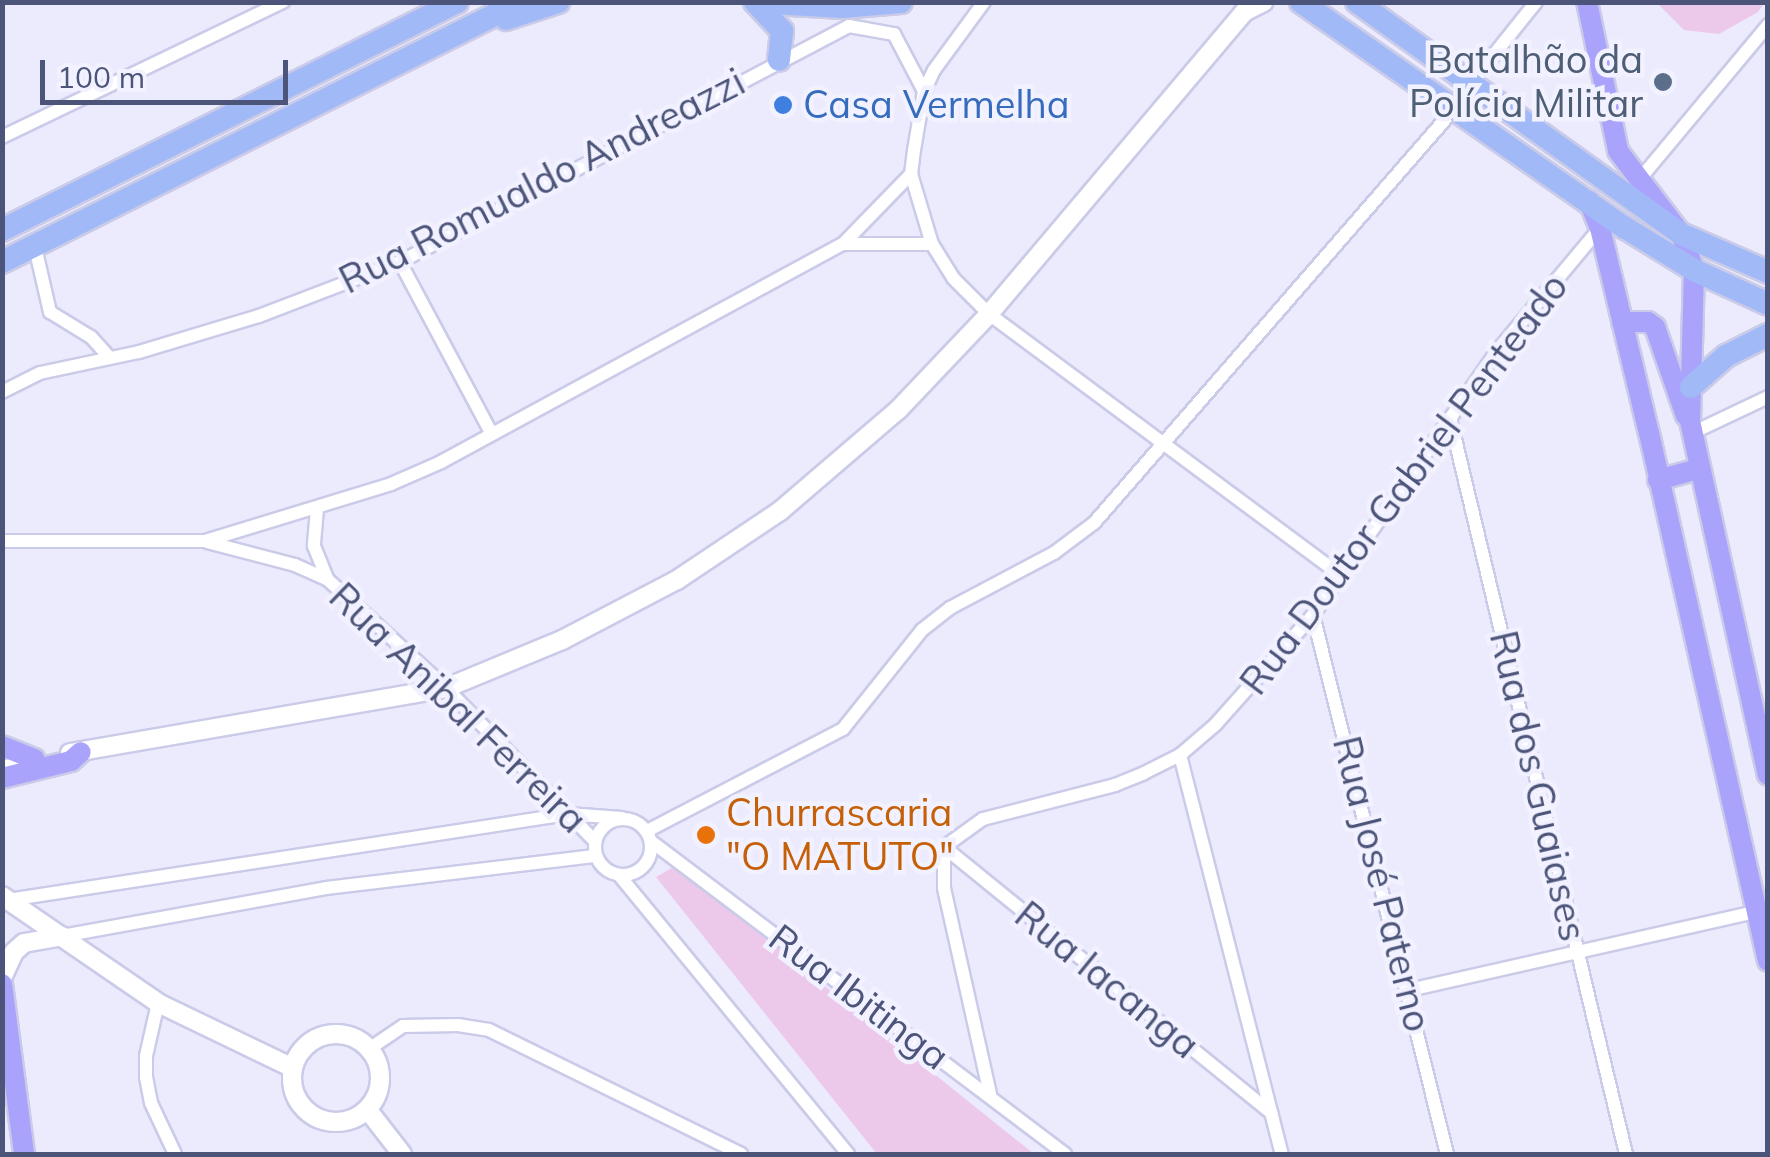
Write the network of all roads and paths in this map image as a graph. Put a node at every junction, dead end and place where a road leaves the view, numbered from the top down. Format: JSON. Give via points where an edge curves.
{"nodes":[{"id":1,"x":283,"y":2,"type":"edge"},
{"id":2,"x":424,"y":2,"type":"edge"},
{"id":3,"x":457,"y":2,"type":"edge"},
{"id":4,"x":520,"y":2,"type":"edge"},
{"id":5,"x":558,"y":2,"type":"edge"},
{"id":6,"x":901,"y":2,"type":"edge"},
{"id":7,"x":984,"y":2,"type":"edge"},
{"id":8,"x":1264,"y":2,"type":"edge"},
{"id":9,"x":1301,"y":2,"type":"edge"},
{"id":10,"x":1356,"y":2,"type":"edge"},
{"id":11,"x":1536,"y":2,"type":"edge"},
{"id":12,"x":1586,"y":2,"type":"edge"},
{"id":13,"x":756,"y":3,"type":"edge"},
{"id":14,"x":1768,"y":24,"type":"edge"},
{"id":15,"x":446,"y":40,"type":"junction"},
{"id":16,"x":779,"y":60,"type":"junction"},
{"id":17,"x":1472,"y":82,"type":"junction"},
{"id":18,"x":291,"y":84,"type":"junction"},
{"id":19,"x":924,"y":91,"type":"junction"},
{"id":20,"x":1454,"y":108,"type":"junction"},
{"id":21,"x":2,"y":138,"type":"edge"},
{"id":22,"x":912,"y":174,"type":"junction"},
{"id":23,"x":1640,"y":180,"type":"junction"},
{"id":24,"x":97,"y":183,"type":"junction"},
{"id":25,"x":1588,"y":202,"type":"junction"},
{"id":26,"x":2,"y":218,"type":"edge"},
{"id":27,"x":1600,"y":228,"type":"junction"},
{"id":28,"x":2,"y":230,"type":"edge"},
{"id":29,"x":1681,"y":234,"type":"junction"},
{"id":30,"x":843,"y":244,"type":"junction"},
{"id":31,"x":932,"y":244,"type":"junction"},
{"id":32,"x":33,"y":248,"type":"junction"},
{"id":33,"x":2,"y":262,"type":"edge"},
{"id":34,"x":400,"y":262,"type":"junction"},
{"id":35,"x":1694,"y":270,"type":"junction"},
{"id":36,"x":1768,"y":272,"type":"edge"},
{"id":37,"x":2,"y":273,"type":"edge"},
{"id":38,"x":1768,"y":304,"type":"edge"},
{"id":39,"x":988,"y":314,"type":"junction"},
{"id":40,"x":1622,"y":322,"type":"junction"},
{"id":41,"x":1768,"y":334,"type":"edge"},
{"id":42,"x":110,"y":358,"type":"junction"},
{"id":43,"x":1691,"y":387,"type":"junction"},
{"id":44,"x":2,"y":392,"type":"edge"},
{"id":45,"x":1768,"y":397,"type":"edge"},
{"id":46,"x":1450,"y":418,"type":"junction"},
{"id":47,"x":1691,"y":427,"type":"junction"},
{"id":48,"x":492,"y":434,"type":"junction"},
{"id":49,"x":1166,"y":446,"type":"junction"},
{"id":50,"x":1698,"y":469,"type":"junction"},
{"id":51,"x":1658,"y":480,"type":"junction"},
{"id":52,"x":318,"y":509,"type":"junction"},
{"id":53,"x":2,"y":541,"type":"edge"},
{"id":54,"x":205,"y":541,"type":"junction"},
{"id":55,"x":1341,"y":575,"type":"junction"},
{"id":56,"x":328,"y":579,"type":"junction"},
{"id":57,"x":1314,"y":615,"type":"junction"},
{"id":58,"x":446,"y":688,"type":"junction"},
{"id":59,"x":4,"y":751,"type":"edge"},
{"id":60,"x":81,"y":752,"type":"junction"},
{"id":61,"x":1180,"y":755,"type":"junction"},
{"id":62,"x":35,"y":759,"type":"joint"},
{"id":63,"x":1768,"y":775,"type":"edge"},
{"id":64,"x":2,"y":778,"type":"edge"},
{"id":65,"x":568,"y":814,"type":"junction"},
{"id":66,"x":622,"y":818,"type":"junction"},
{"id":67,"x":649,"y":836,"type":"junction"},
{"id":68,"x":596,"y":841,"type":"junction"},
{"id":69,"x":944,"y":846,"type":"junction"},
{"id":70,"x":596,"y":856,"type":"junction"},
{"id":71,"x":619,"y":875,"type":"junction"},
{"id":72,"x":5,"y":898,"type":"edge"},
{"id":73,"x":1762,"y":909,"type":"edge"},
{"id":74,"x":62,"y":936,"type":"junction"},
{"id":75,"x":1578,"y":955,"type":"junction"},
{"id":76,"x":1768,"y":961,"type":"edge"},
{"id":77,"x":2,"y":981,"type":"edge"},
{"id":78,"x":1409,"y":990,"type":"junction"},
{"id":79,"x":158,"y":1002,"type":"junction"},
{"id":80,"x":369,"y":1048,"type":"junction"},
{"id":81,"x":294,"y":1068,"type":"junction"},
{"id":82,"x":990,"y":1094,"type":"junction"},
{"id":83,"x":367,"y":1109,"type":"junction"},
{"id":84,"x":1271,"y":1113,"type":"junction"},
{"id":85,"x":712,"y":1140,"type":"junction"},
{"id":86,"x":24,"y":1154,"type":"edge"},
{"id":87,"x":175,"y":1154,"type":"edge"},
{"id":88,"x":402,"y":1154,"type":"edge"},
{"id":89,"x":708,"y":1154,"type":"edge"},
{"id":90,"x":741,"y":1154,"type":"edge"},
{"id":91,"x":848,"y":1154,"type":"edge"},
{"id":92,"x":1065,"y":1154,"type":"edge"},
{"id":93,"x":1282,"y":1154,"type":"edge"},
{"id":94,"x":1447,"y":1154,"type":"edge"},
{"id":95,"x":1626,"y":1154,"type":"edge"}],
"edges":[{"from":1,"to":21,"type":"street"},
{"from":2,"to":18,"type":"highway"},
{"from":3,"to":18,"type":"highway"},
{"from":4,"to":15,"type":"highway"},
{"from":5,"to":15,"type":"highway"},
{"from":6,"to":13,"type":"highway"},
{"from":7,"to":19,"type":"street"},
{"from":8,"to":39,"type":"street","via":[[1244,12]]},
{"from":9,"to":20,"type":"highway"},
{"from":10,"to":17,"type":"highway"},
{"from":11,"to":17,"type":"street"},
{"from":12,"to":23,"type":"main road","via":[[1610,127]]},
{"from":13,"to":16,"type":"highway","via":[[782,31]]},
{"from":14,"to":23,"type":"street"},
{"from":15,"to":32,"type":"highway"},
{"from":16,"to":19,"type":"street","name":"Rua Romualdo Andreazzi","via":[[849,26],[894,34]]},
{"from":16,"to":34,"type":"street","name":"Rua Romualdo Andreazzi"},
{"from":17,"to":29,"type":"highway"},
{"from":18,"to":24,"type":"highway"},
{"from":19,"to":22,"type":"street"},
{"from":20,"to":25,"type":"highway"},
{"from":20,"to":49,"type":"street"},
{"from":22,"to":30,"type":"street"},
{"from":22,"to":31,"type":"street"},
{"from":23,"to":29,"type":"main road"},
{"from":24,"to":26,"type":"highway"},
{"from":24,"to":28,"type":"highway"},
{"from":25,"to":27,"type":"main road"},
{"from":25,"to":35,"type":"highway"},
{"from":27,"to":40,"type":"main road"},
{"from":27,"to":46,"type":"street","name":"Rua Doutor Gabriel Penteado"},
{"from":29,"to":35,"type":"main road"},
{"from":29,"to":36,"type":"highway"},
{"from":30,"to":31,"type":"street"},
{"from":30,"to":48,"type":"street"},
{"from":31,"to":39,"type":"street","via":[[952,278]]},
{"from":32,"to":33,"type":"highway"},
{"from":32,"to":37,"type":"highway"},
{"from":32,"to":42,"type":"street","via":[[50,312],[91,337]]},
{"from":34,"to":42,"type":"street","name":"Rua Romualdo Andreazzi","via":[[259,316]]},
{"from":34,"to":48,"type":"street"},
{"from":35,"to":38,"type":"highway"},
{"from":35,"to":43,"type":"main road"},
{"from":39,"to":49,"type":"street"},
{"from":39,"to":58,"type":"street","via":[[838,465],[728,548],[562,640]]},
{"from":40,"to":47,"type":"main road","via":[[1655,327]]},
{"from":40,"to":51,"type":"main road"},
{"from":41,"to":43,"type":"highway","via":[[1726,356]]},
{"from":42,"to":44,"type":"street","name":"Rua Romualdo Andreazzi","via":[[40,373]]},
{"from":43,"to":47,"type":"main road"},
{"from":45,"to":47,"type":"street"},
{"from":46,"to":55,"type":"street","name":"Rua Doutor Gabriel Penteado"},
{"from":46,"to":75,"type":"street","name":"Rua dos Guaiases"},
{"from":47,"to":50,"type":"main road"},
{"from":48,"to":52,"type":"street","via":[[408,476]]},
{"from":49,"to":55,"type":"street"},
{"from":49,"to":67,"type":"street","via":[[1073,540],[922,630],[843,729]]},
{"from":50,"to":51,"type":"main road"},
{"from":50,"to":63,"type":"main road"},
{"from":51,"to":73,"type":"main road"},
{"from":52,"to":54,"type":"street"},
{"from":52,"to":56,"type":"street","via":[[314,546]]},
{"from":53,"to":54,"type":"street"},
{"from":54,"to":56,"type":"street","name":"Rua Anibal Ferreira"},
{"from":55,"to":57,"type":"street","name":"Rua Doutor Gabriel Penteado"},
{"from":56,"to":58,"type":"street","name":"Rua Anibal Ferreira"},
{"from":57,"to":61,"type":"street","name":"Rua Doutor Gabriel Penteado","via":[[1249,691]]},
{"from":57,"to":78,"type":"street","name":"Rua José Paterno"},
{"from":58,"to":60,"type":"street"},
{"from":58,"to":65,"type":"street","name":"Rua Anibal Ferreira"},
{"from":59,"to":62,"type":"main road"},
{"from":60,"to":62,"type":"street"},
{"from":60,"to":64,"type":"main road","via":[[72,761]]},
{"from":61,"to":69,"type":"street","name":"Rua Doutor Gabriel Penteado","via":[[1114,785],[983,819]]},
{"from":61,"to":84,"type":"street"},
{"from":65,"to":66,"type":"street"},
{"from":65,"to":68,"type":"street","name":"Rua Anibal Ferreira"},
{"from":65,"to":72,"type":"street"},
{"from":66,"to":67,"type":"street","name":"Rua Anibal Ferreira"},
{"from":66,"to":68,"type":"street","name":"Rua Anibal Ferreira","via":[[605,825]]},
{"from":67,"to":71,"type":"street","via":[[644,867]]},
{"from":67,"to":82,"type":"street","name":"Rua Ibitinga"},
{"from":68,"to":70,"type":"street","name":"Rua Anibal Ferreira"},
{"from":69,"to":82,"type":"street","via":[[944,888]]},
{"from":69,"to":84,"type":"street","name":"Rua Iacanga"},
{"from":70,"to":71,"type":"street","name":"Rua Anibal Ferreira"},
{"from":70,"to":74,"type":"street","via":[[326,888]]},
{"from":71,"to":91,"type":"street","name":"Rua Anibal Ferreira"},
{"from":72,"to":74,"type":"street"},
{"from":73,"to":75,"type":"street"},
{"from":73,"to":76,"type":"main road"},
{"from":74,"to":77,"type":"street","via":[[24,943]]},
{"from":74,"to":79,"type":"street"},
{"from":75,"to":78,"type":"street"},
{"from":75,"to":95,"type":"street","name":"Rua dos Guaiases"},
{"from":77,"to":86,"type":"main road"},
{"from":78,"to":94,"type":"street","name":"Rua José Paterno"},
{"from":79,"to":81,"type":"street"},
{"from":79,"to":87,"type":"street","via":[[146,1078]]},
{"from":80,"to":81,"type":"street","via":[[330,1034],[304,1047]]},
{"from":80,"to":83,"type":"street","via":[[380,1075]]},
{"from":80,"to":85,"type":"street","via":[[403,1026],[489,1030]]},
{"from":81,"to":83,"type":"street","via":[[298,1101],[321,1119],[350,1120]]},
{"from":82,"to":92,"type":"street","name":"Rua Ibitinga"},
{"from":83,"to":88,"type":"street"},
{"from":84,"to":93,"type":"street"},
{"from":85,"to":89,"type":"street"},
{"from":85,"to":90,"type":"street"}]}
